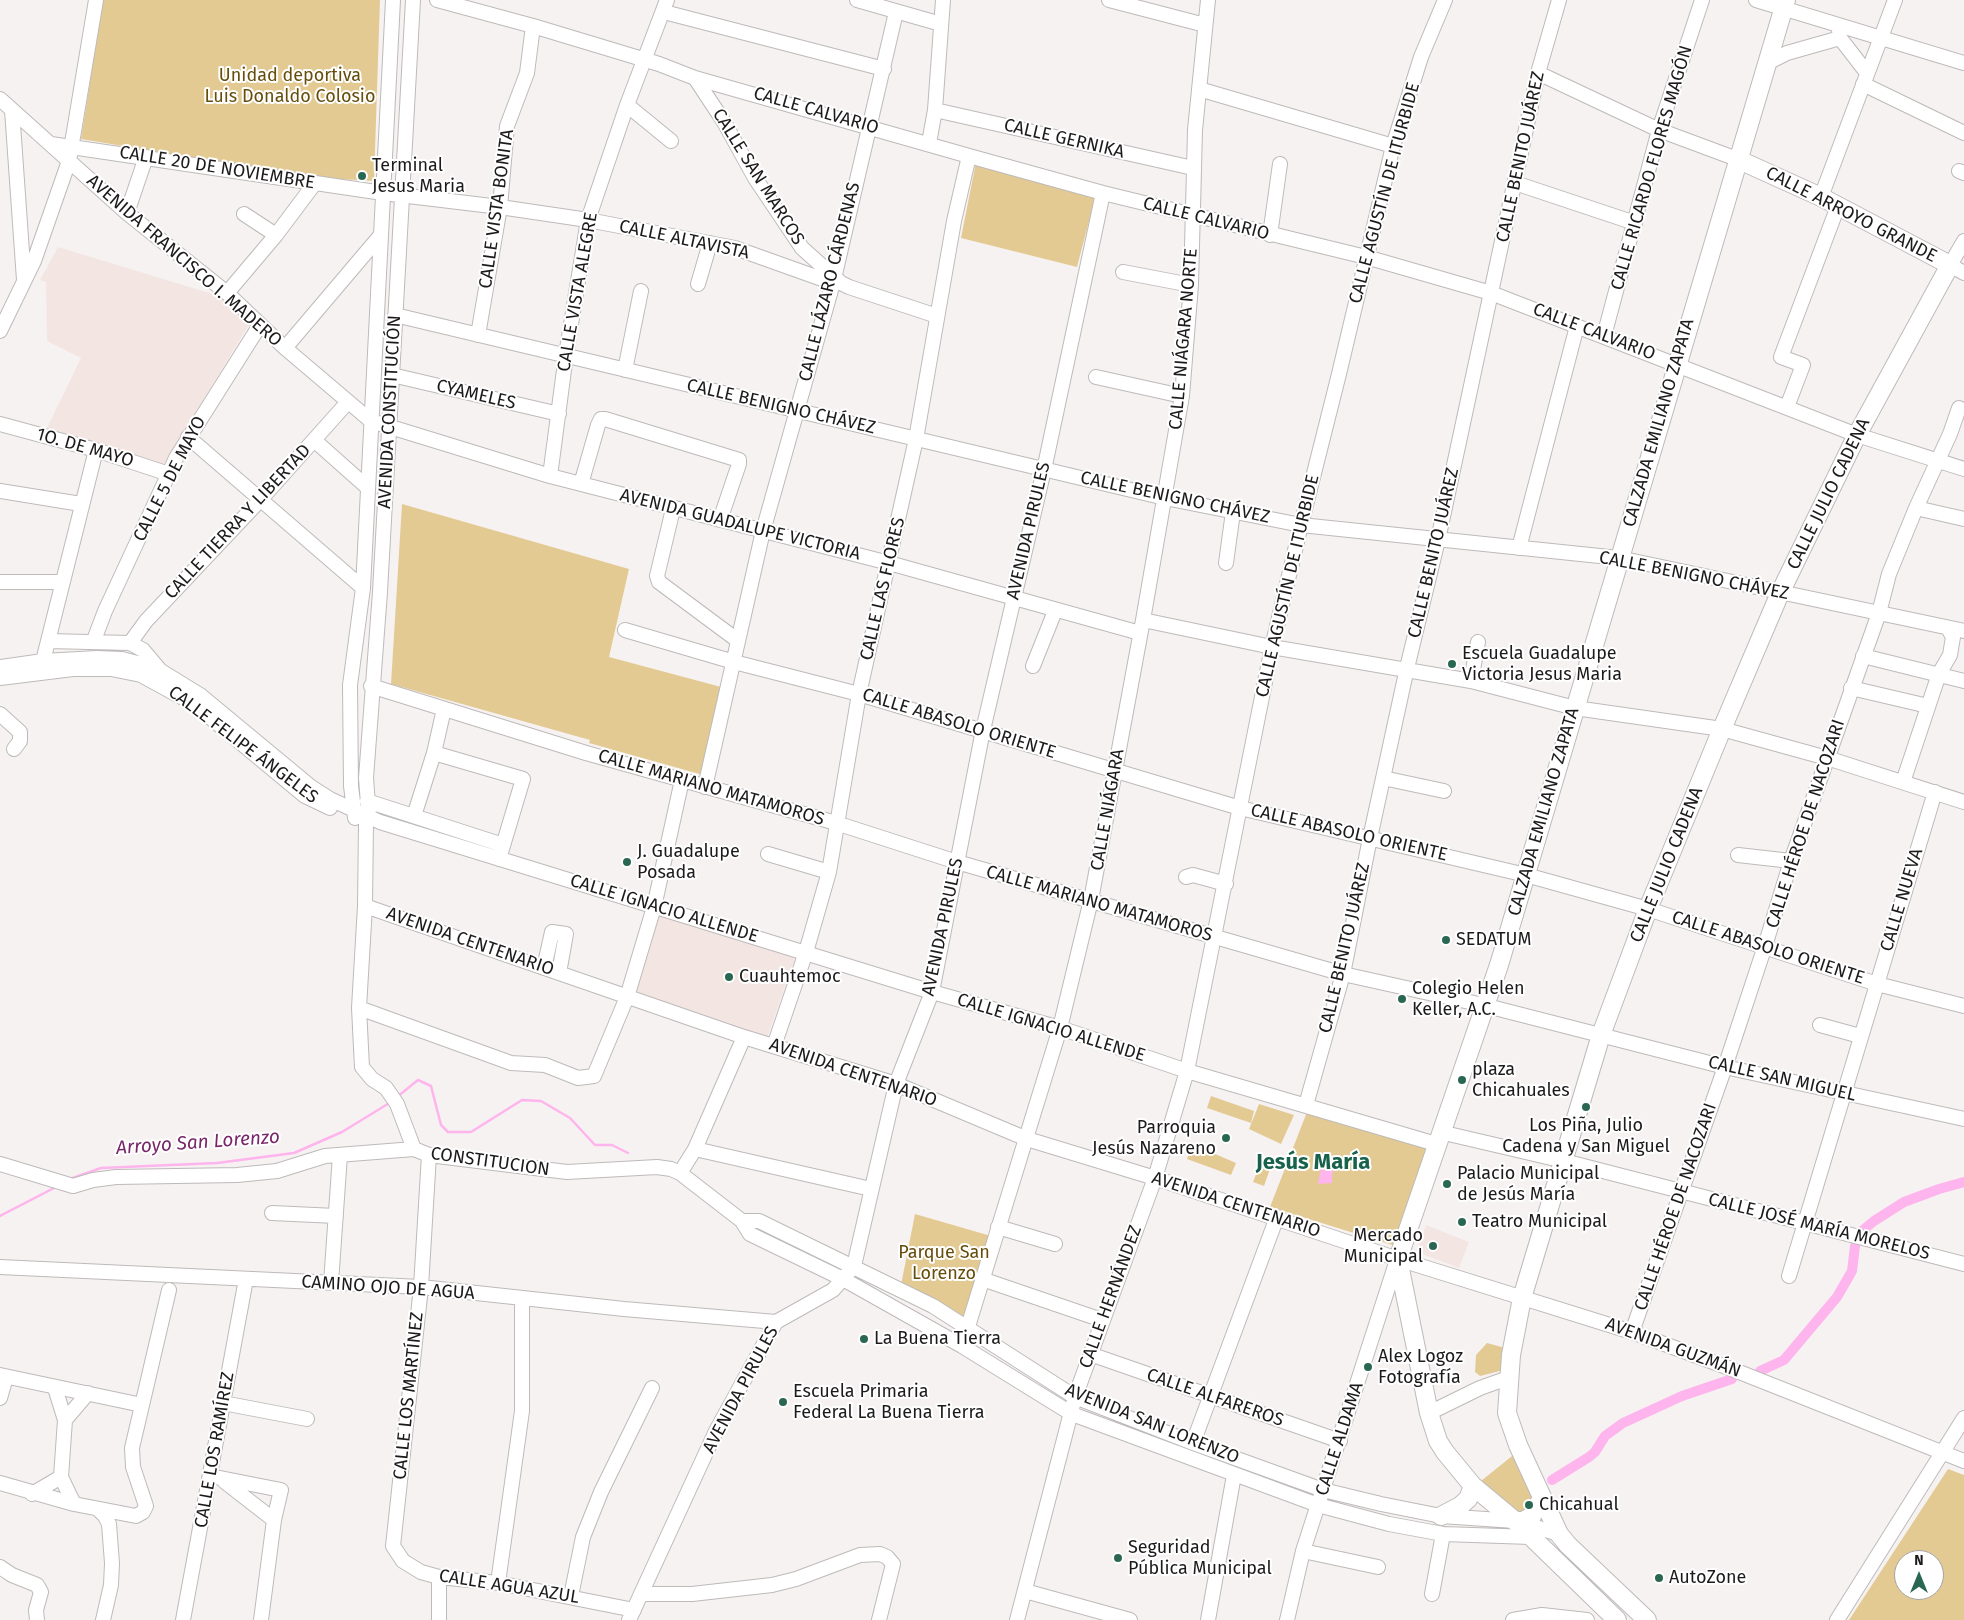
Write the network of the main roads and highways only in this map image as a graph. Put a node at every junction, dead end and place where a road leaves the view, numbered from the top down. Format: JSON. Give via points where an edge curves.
{"nodes":[{"id":1,"x":1785,"y":4,"type":"edge"},
{"id":2,"x":1737,"y":159,"type":"junction"},
{"id":3,"x":1957,"y":269,"type":"edge"},
{"id":4,"x":1473,"y":1486,"type":"junction"},
{"id":5,"x":1542,"y":1498,"type":"junction"},
{"id":6,"x":1442,"y":1516,"type":"road end"},
{"id":7,"x":1515,"y":1521,"type":"junction"},
{"id":8,"x":1564,"y":1540,"type":"junction"},
{"id":9,"x":1549,"y":1554,"type":"junction"},
{"id":10,"x":1618,"y":1620,"type":"edge"},
{"id":11,"x":1647,"y":1620,"type":"edge"}],
"edges":[{"from":1,"to":2,"type":"main road","name":"CALZADA EMILIANO ZAPATA"},
{"from":2,"to":3,"type":"main road","name":"CALLE ARROYO GRANDE","via":[[1822,197]]},
{"from":2,"to":4,"type":"main road","name":"CALZADA EMILIANO ZAPATA","via":[[1499,965],[1398,1259],[1429,1413],[1438,1441]]},
{"from":3,"to":5,"type":"main road","name":"CALLE JULIO CADENA","via":[[1857,435],[1780,593],[1648,909],[1601,1035],[1522,1298],[1508,1378],[1507,1413]]},
{"from":4,"to":6,"type":"main road","via":[[1464,1502]]},
{"from":4,"to":7,"type":"main road"},
{"from":5,"to":7,"type":"main road","via":[[1532,1516]]},
{"from":5,"to":8,"type":"main road","name":"CALLE JULIO CADENA"},
{"from":7,"to":9,"type":"main road"},
{"from":8,"to":9,"type":"main road","via":[[1555,1543]]},
{"from":8,"to":11,"type":"main road","name":"CALLE JULIO CADENA"},
{"from":9,"to":10,"type":"main road"}]}
